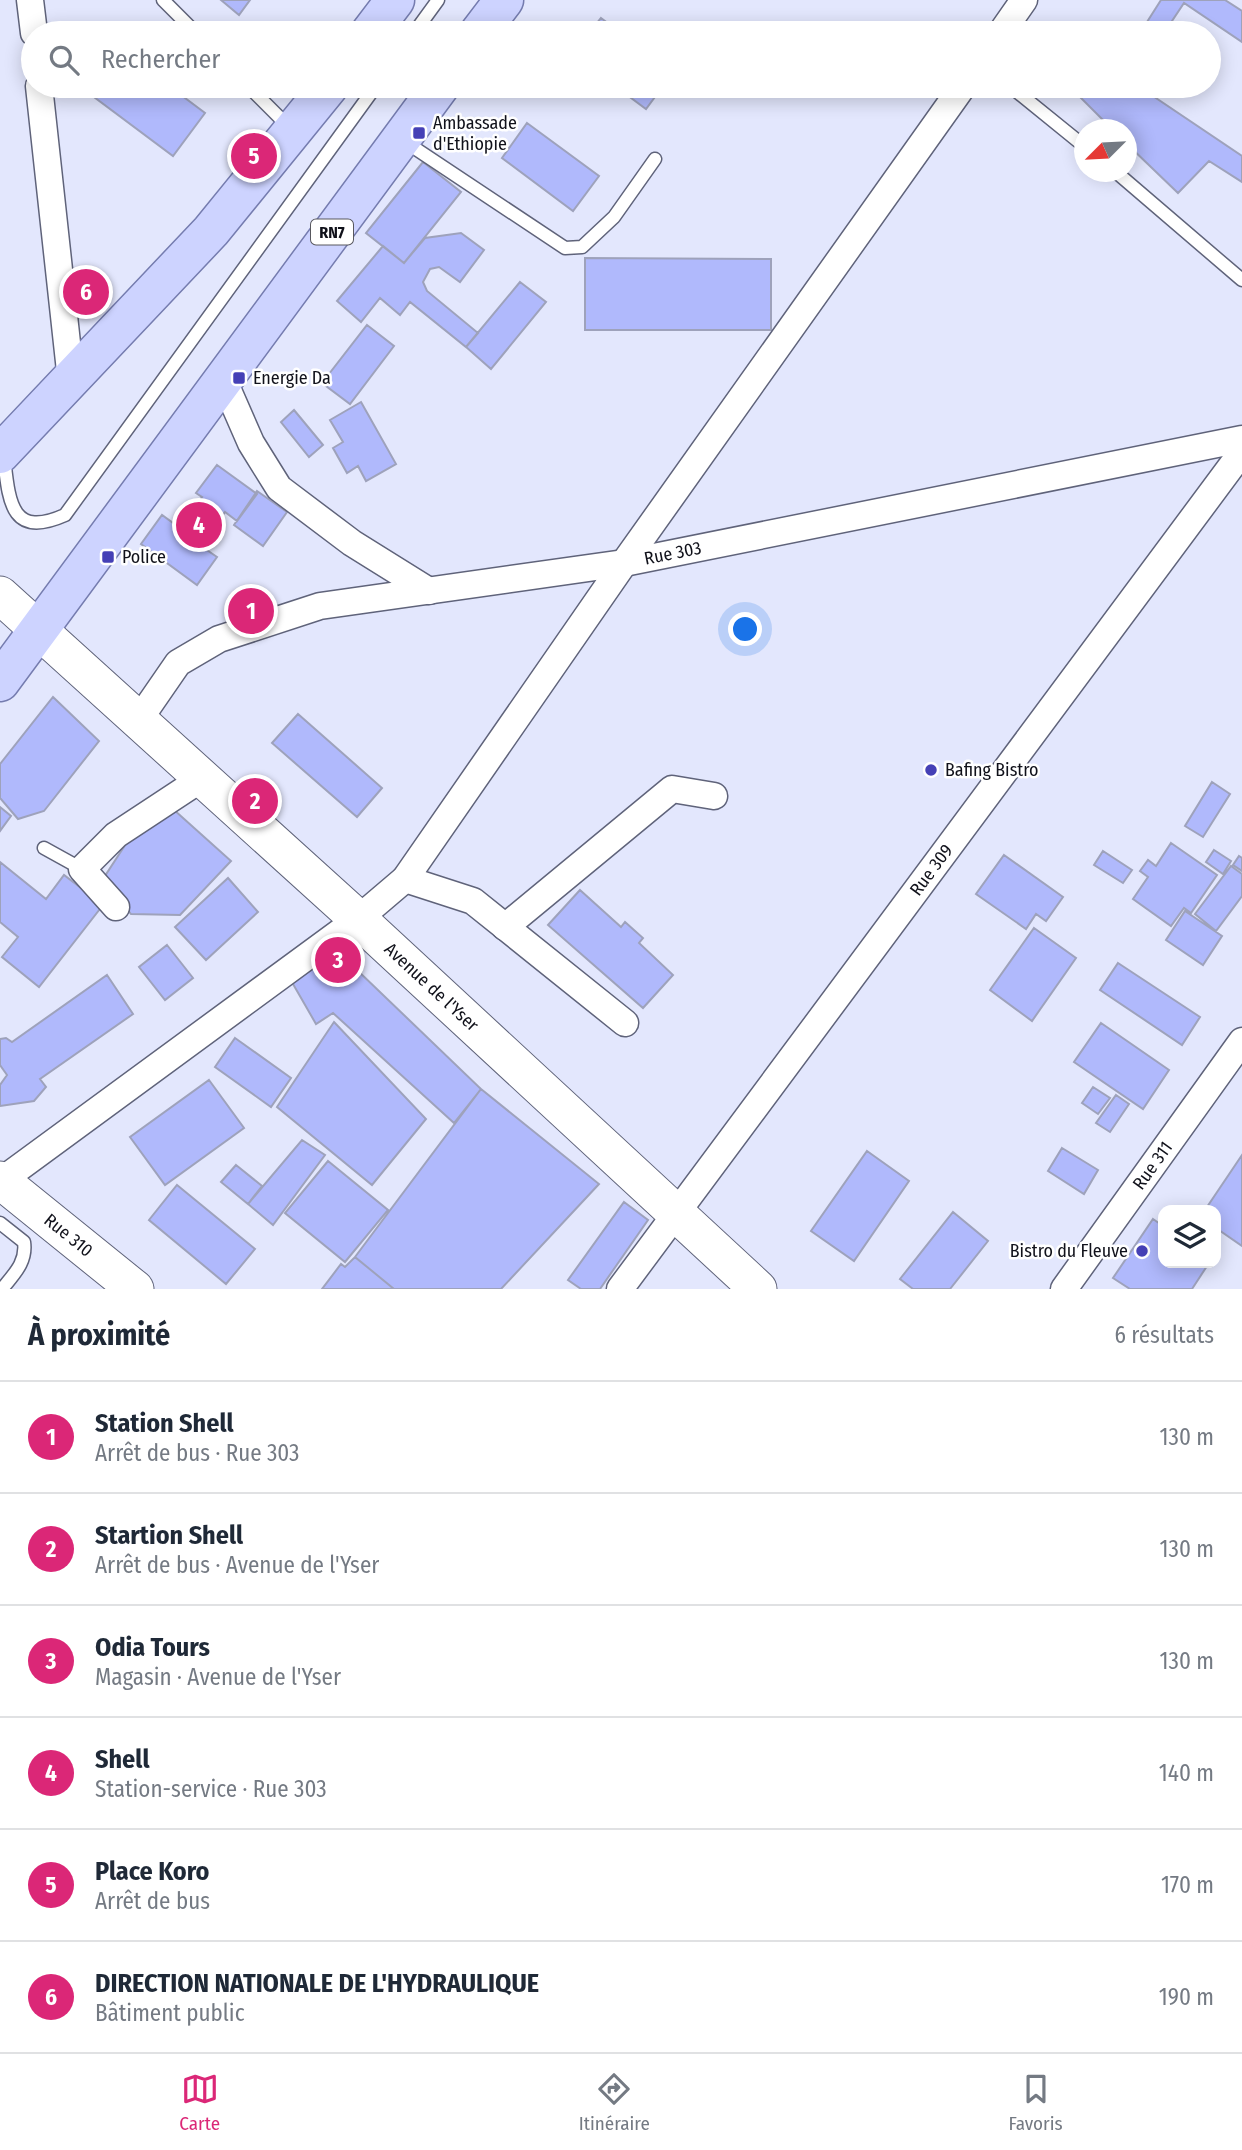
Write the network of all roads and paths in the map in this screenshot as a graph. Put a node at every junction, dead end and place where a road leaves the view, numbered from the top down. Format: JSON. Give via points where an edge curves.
{"nodes":[{"id":1,"x":30,"y":0,"type":"edge"},
{"id":2,"x":163,"y":0,"type":"edge"},
{"id":3,"x":395,"y":0,"type":"edge"},
{"id":4,"x":438,"y":0,"type":"edge"},
{"id":5,"x":504,"y":0,"type":"edge"},
{"id":6,"x":1024,"y":0,"type":"edge"},
{"id":7,"x":33,"y":21,"type":"edge"},
{"id":8,"x":184,"y":21,"type":"edge"},
{"id":9,"x":379,"y":21,"type":"edge"},
{"id":10,"x":423,"y":21,"type":"edge"},
{"id":11,"x":488,"y":21,"type":"edge"},
{"id":12,"x":1009,"y":21,"type":"edge"},
{"id":13,"x":40,"y":98,"type":"edge"},
{"id":14,"x":260,"y":98,"type":"edge"},
{"id":15,"x":320,"y":98,"type":"edge"},
{"id":16,"x":367,"y":98,"type":"edge"},
{"id":17,"x":431,"y":98,"type":"edge"},
{"id":18,"x":954,"y":98,"type":"edge"},
{"id":19,"x":1025,"y":98,"type":"edge"},
{"id":20,"x":294,"y":132,"type":"junction"},
{"id":21,"x":1074,"y":138,"type":"edge"},
{"id":22,"x":401,"y":139,"type":"junction"},
{"id":23,"x":655,"y":159,"type":"dead end"},
{"id":24,"x":1127,"y":182,"type":"edge"},
{"id":25,"x":1242,"y":280,"type":"edge"},
{"id":26,"x":223,"y":379,"type":"junction"},
{"id":27,"x":71,"y":380,"type":"junction"},
{"id":28,"x":1242,"y":439,"type":"edge"},
{"id":29,"x":1242,"y":452,"type":"edge"},
{"id":30,"x":1,"y":453,"type":"edge"},
{"id":31,"x":624,"y":563,"type":"junction"},
{"id":32,"x":429,"y":591,"type":"junction"},
{"id":33,"x":0,"y":595,"type":"edge"},
{"id":34,"x":0,"y":611,"type":"edge"},
{"id":35,"x":37,"y":632,"type":"junction"},
{"id":36,"x":0,"y":682,"type":"edge"},
{"id":37,"x":138,"y":721,"type":"junction"},
{"id":38,"x":201,"y":779,"type":"junction"},
{"id":39,"x":714,"y":796,"type":"dead end"},
{"id":40,"x":44,"y":848,"type":"dead end"},
{"id":41,"x":82,"y":869,"type":"junction"},
{"id":42,"x":405,"y":879,"type":"junction"},
{"id":43,"x":116,"y":907,"type":"dead end"},
{"id":44,"x":358,"y":919,"type":"junction"},
{"id":45,"x":505,"y":927,"type":"junction"},
{"id":46,"x":625,"y":1023,"type":"dead end"},
{"id":47,"x":1242,"y":1041,"type":"edge"},
{"id":48,"x":1,"y":1181,"type":"edge"},
{"id":49,"x":676,"y":1213,"type":"junction"},
{"id":50,"x":0,"y":1223,"type":"edge"},
{"id":51,"x":2,"y":1289,"type":"edge"},
{"id":52,"x":135,"y":1289,"type":"edge"},
{"id":53,"x":620,"y":1289,"type":"edge"},
{"id":54,"x":758,"y":1289,"type":"edge"},
{"id":55,"x":1064,"y":1289,"type":"edge"}],
"edges":[{"from":1,"to":7,"type":"street"},
{"from":2,"to":8,"type":"lane"},
{"from":3,"to":9,"type":"main road"},
{"from":4,"to":10,"type":"lane"},
{"from":5,"to":11,"type":"main road"},
{"from":6,"to":12,"type":"street"},
{"from":13,"to":27,"type":"street"},
{"from":14,"to":20,"type":"lane"},
{"from":15,"to":20,"type":"main road"},
{"from":16,"to":30,"type":"lane","via":[[65,515],[44,524],[27,523],[14,511]]},
{"from":17,"to":22,"type":"main road","number":"RN7"},
{"from":18,"to":31,"type":"street"},
{"from":19,"to":21,"type":"lane"},
{"from":20,"to":27,"type":"main road","via":[[211,231]]},
{"from":22,"to":23,"type":"lane","via":[[565,248],[582,247],[614,217]]},
{"from":22,"to":26,"type":"main road","number":"RN7"},
{"from":24,"to":25,"type":"lane"},
{"from":26,"to":32,"type":"street","via":[[251,443],[279,488],[352,543]]},
{"from":26,"to":35,"type":"main road","number":"RN7"},
{"from":27,"to":30,"type":"main road"},
{"from":28,"to":31,"type":"street","name":"Rue 303"},
{"from":29,"to":49,"type":"street","name":"Rue 309"},
{"from":31,"to":32,"type":"street","name":"Rue 303"},
{"from":31,"to":42,"type":"street"},
{"from":32,"to":37,"type":"street","name":"Rue 303","via":[[320,606],[219,639],[178,663]]},
{"from":33,"to":35,"type":"street"},
{"from":34,"to":35,"type":"street"},
{"from":35,"to":36,"type":"main road","number":"RN7"},
{"from":35,"to":37,"type":"street","name":"Avenue de l'Yser"},
{"from":37,"to":38,"type":"street","name":"Avenue de l'Yser"},
{"from":38,"to":41,"type":"street","via":[[116,835]]},
{"from":38,"to":44,"type":"street","name":"Avenue de l'Yser"},
{"from":39,"to":45,"type":"street","via":[[672,789]]},
{"from":40,"to":41,"type":"lane"},
{"from":41,"to":43,"type":"street"},
{"from":42,"to":44,"type":"street"},
{"from":42,"to":45,"type":"street","via":[[473,901]]},
{"from":44,"to":48,"type":"street"},
{"from":44,"to":49,"type":"street","name":"Avenue de l'Yser"},
{"from":45,"to":46,"type":"street"},
{"from":47,"to":55,"type":"street","name":"Rue 311"},
{"from":48,"to":52,"type":"street","name":"Rue 310"},
{"from":49,"to":53,"type":"street","name":"Rue 309"},
{"from":49,"to":54,"type":"street","name":"Avenue de l'Yser"},
{"from":50,"to":51,"type":"lane","via":[[24,1242],[26,1252]]}]}
